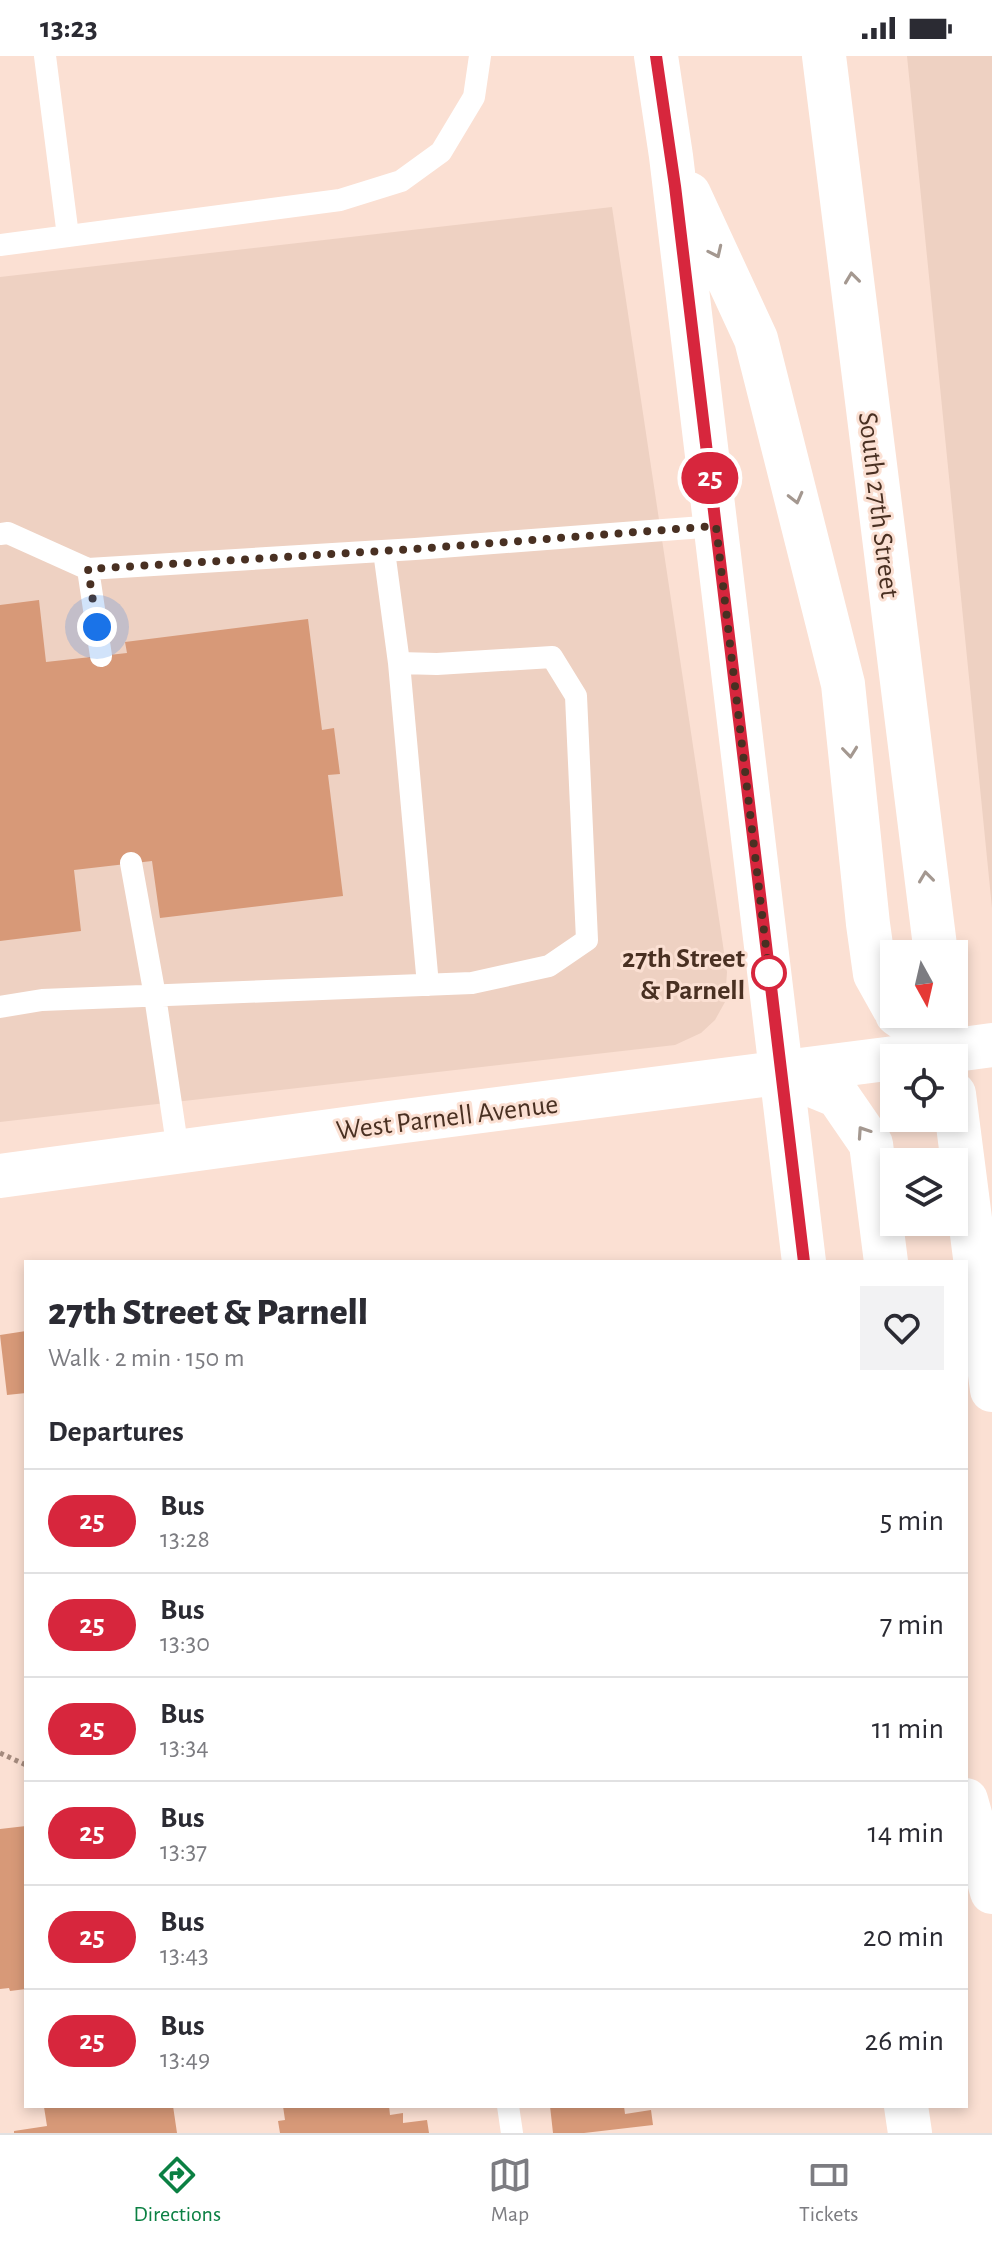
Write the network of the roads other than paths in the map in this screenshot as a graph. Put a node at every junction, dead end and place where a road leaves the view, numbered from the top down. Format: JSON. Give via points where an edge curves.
{"nodes":[{"id":1,"x":45,"y":56,"type":"edge"},
{"id":2,"x":480,"y":56,"type":"edge"},
{"id":3,"x":656,"y":56,"type":"edge"},
{"id":4,"x":824,"y":56,"type":"edge"},
{"id":5,"x":671,"y":156,"type":"junction"},
{"id":6,"x":68,"y":236,"type":"junction"},
{"id":7,"x":0,"y":245,"type":"edge"},
{"id":8,"x":716,"y":526,"type":"junction"},
{"id":9,"x":0,"y":534,"type":"edge"},
{"id":10,"x":384,"y":551,"type":"junction"},
{"id":11,"x":88,"y":569,"type":"junction"},
{"id":12,"x":101,"y":656,"type":"dead end"},
{"id":13,"x":399,"y":663,"type":"junction"},
{"id":14,"x":131,"y":863,"type":"dead end"},
{"id":15,"x":934,"y":940,"type":"edge"},
{"id":16,"x":880,"y":983,"type":"edge"},
{"id":17,"x":428,"y":985,"type":"junction"},
{"id":18,"x":155,"y":996,"type":"junction"},
{"id":19,"x":0,"y":1007,"type":"edge"},
{"id":20,"x":923,"y":1028,"type":"edge"},
{"id":21,"x":948,"y":1041,"type":"edge"},
{"id":22,"x":992,"y":1045,"type":"edge"},
{"id":23,"x":880,"y":1060,"type":"edge"},
{"id":24,"x":782,"y":1073,"type":"junction"},
{"id":25,"x":959,"y":1132,"type":"edge"},
{"id":26,"x":178,"y":1151,"type":"junction"},
{"id":27,"x":0,"y":1176,"type":"edge"},
{"id":28,"x":804,"y":1260,"type":"edge"},
{"id":29,"x":886,"y":1260,"type":"edge"},
{"id":30,"x":992,"y":1390,"type":"edge"},
{"id":31,"x":968,"y":1807,"type":"edge"},
{"id":32,"x":992,"y":1892,"type":"edge"},
{"id":33,"x":508,"y":2108,"type":"edge"},
{"id":34,"x":906,"y":2108,"type":"edge"},
{"id":35,"x":512,"y":2133,"type":"edge"},
{"id":36,"x":910,"y":2133,"type":"edge"}],
"edges":[{"from":1,"to":6,"type":"lane"},
{"from":2,"to":6,"type":"lane","via":[[474,97],[441,152],[401,181],[340,200]]},
{"from":3,"to":5,"type":"main road"},
{"from":15,"to":4,"type":"main road","name":"South 27th Street","one_way":true},
{"from":5,"to":8,"type":"main road"},
{"from":5,"to":16,"type":"main road","one_way":true,"via":[[756,339],[843,684],[868,924]]},
{"from":6,"to":7,"type":"lane"},
{"from":8,"to":10,"type":"lane"},
{"from":8,"to":24,"type":"main road"},
{"from":9,"to":11,"type":"lane"},
{"from":10,"to":11,"type":"lane"},
{"from":10,"to":13,"type":"lane"},
{"from":11,"to":12,"type":"lane"},
{"from":13,"to":17,"type":"lane"},
{"from":13,"to":17,"type":"lane","via":[[552,657],[576,696],[587,940],[549,966],[472,983]]},
{"from":14,"to":18,"type":"lane"},
{"from":17,"to":18,"type":"lane"},
{"from":18,"to":19,"type":"lane","via":[[42,1000]]},
{"from":18,"to":26,"type":"lane"},
{"from":20,"to":21,"type":"main road"},
{"from":21,"to":22,"type":"main road","name":"West Parnell Avenue"},
{"from":23,"to":24,"type":"main road","name":"West Parnell Avenue"},
{"from":24,"to":26,"type":"main road","name":"West Parnell Avenue"},
{"from":24,"to":28,"type":"main road"},
{"from":29,"to":24,"type":"main road","one_way":true,"via":[[871,1144],[838,1096]]},
{"from":25,"to":30,"type":"main road"},
{"from":26,"to":27,"type":"main road","name":"West Parnell Avenue"},
{"from":31,"to":32,"type":"main road"},
{"from":33,"to":35,"type":"lane"},
{"from":34,"to":36,"type":"main road"}]}
